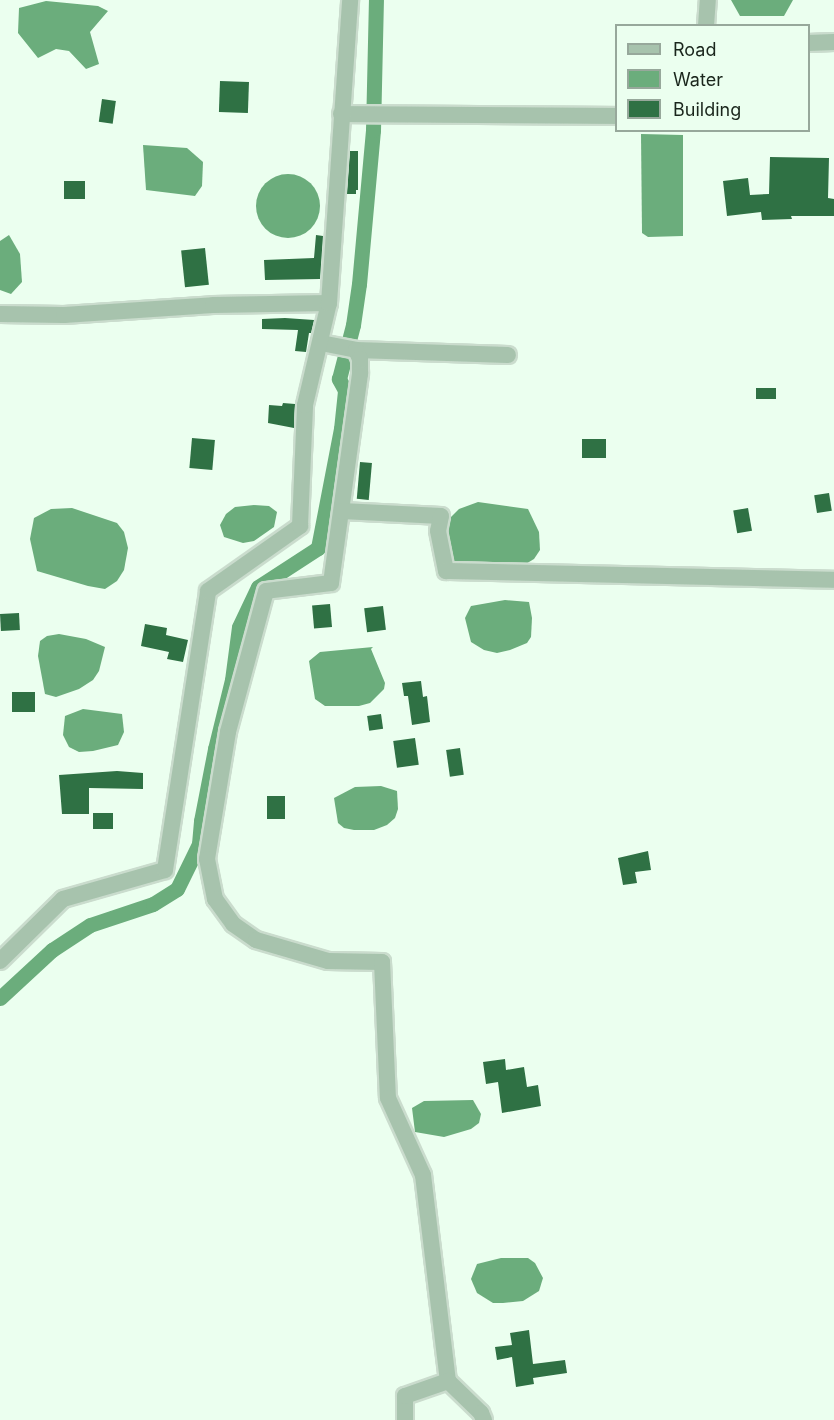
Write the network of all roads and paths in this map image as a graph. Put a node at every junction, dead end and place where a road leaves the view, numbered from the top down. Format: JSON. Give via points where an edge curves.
{"nodes":[{"id":1,"x":350,"y":0,"type":"edge"},
{"id":2,"x":708,"y":0,"type":"edge"},
{"id":3,"x":706,"y":24,"type":"edge"},
{"id":4,"x":834,"y":42,"type":"edge"},
{"id":5,"x":810,"y":43,"type":"edge"},
{"id":6,"x":341,"y":114,"type":"junction"},
{"id":7,"x":615,"y":116,"type":"edge"},
{"id":8,"x":329,"y":303,"type":"junction"},
{"id":9,"x":0,"y":314,"type":"edge"},
{"id":10,"x":323,"y":344,"type":"junction"},
{"id":11,"x":356,"y":350,"type":"junction"},
{"id":12,"x":508,"y":355,"type":"dead end"},
{"id":13,"x":342,"y":511,"type":"junction"},
{"id":14,"x":834,"y":580,"type":"edge"},
{"id":15,"x":0,"y":961,"type":"edge"},
{"id":16,"x":448,"y":1381,"type":"junction"},
{"id":17,"x":405,"y":1420,"type":"edge"},
{"id":18,"x":484,"y":1420,"type":"edge"}],
"edges":[{"from":1,"to":6,"type":"street"},
{"from":2,"to":3,"type":"street"},
{"from":4,"to":5,"type":"street"},
{"from":6,"to":7,"type":"street"},
{"from":6,"to":8,"type":"street"},
{"from":8,"to":9,"type":"street","via":[[213,305],[63,315]]},
{"from":8,"to":10,"type":"street"},
{"from":10,"to":11,"type":"street"},
{"from":10,"to":15,"type":"street","via":[[305,405],[300,526],[208,591],[165,870],[63,899]]},
{"from":11,"to":12,"type":"street"},
{"from":11,"to":13,"type":"street","via":[[360,374]]},
{"from":13,"to":14,"type":"street","via":[[441,516],[438,531],[446,571]]},
{"from":13,"to":16,"type":"street","via":[[331,583],[266,591],[228,732],[207,859],[215,899],[232,924],[256,940],[328,961],[382,962],[388,1098],[423,1175]]},
{"from":16,"to":17,"type":"street","via":[[405,1396]]},
{"from":16,"to":18,"type":"street","via":[[482,1413]]}]}
